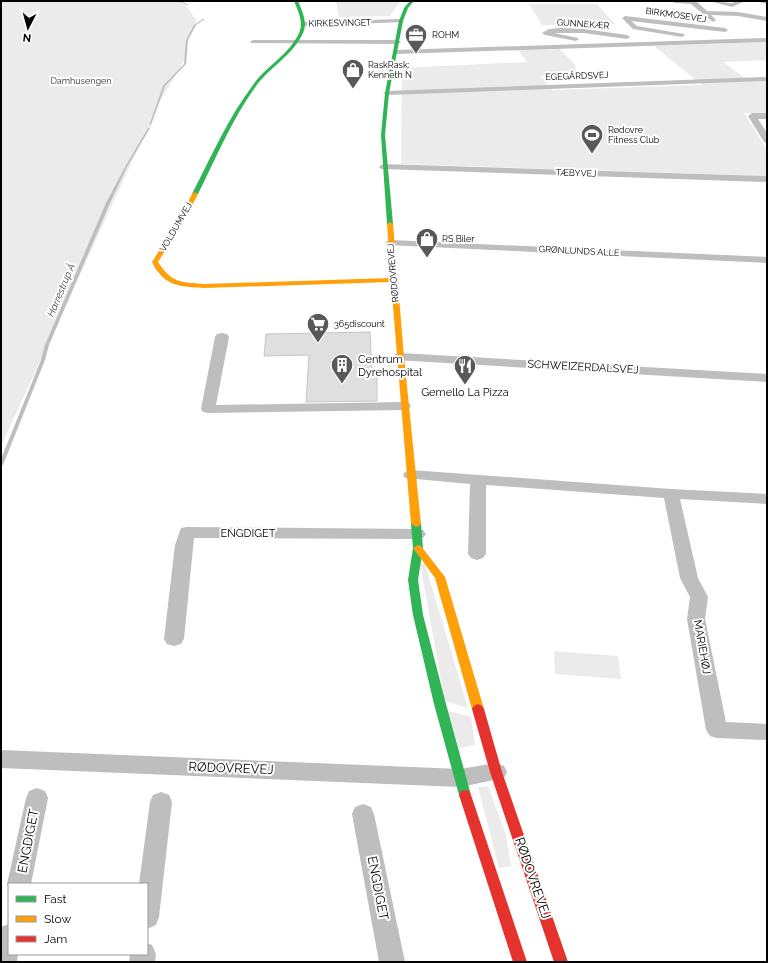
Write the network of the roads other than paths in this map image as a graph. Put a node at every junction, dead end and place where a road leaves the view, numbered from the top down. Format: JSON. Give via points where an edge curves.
{"nodes":[{"id":1,"x":296,"y":1,"type":"edge"},
{"id":2,"x":412,"y":1,"type":"edge"},
{"id":3,"x":675,"y":1,"type":"edge"},
{"id":4,"x":712,"y":1,"type":"edge"},
{"id":5,"x":761,"y":1,"type":"edge"},
{"id":6,"x":692,"y":2,"type":"edge"},
{"id":7,"x":740,"y":2,"type":"edge"},
{"id":8,"x":767,"y":2,"type":"edge"},
{"id":9,"x":627,"y":15,"type":"joint"},
{"id":10,"x":704,"y":16,"type":"junction"},
{"id":11,"x":767,"y":19,"type":"edge"},
{"id":12,"x":401,"y":21,"type":"junction"},
{"id":13,"x":715,"y":21,"type":"junction"},
{"id":14,"x":729,"y":23,"type":"dead end"},
{"id":15,"x":303,"y":24,"type":"junction"},
{"id":16,"x":725,"y":30,"type":"junction"},
{"id":17,"x":518,"y":40,"type":"dead end"},
{"id":18,"x":767,"y":40,"type":"edge"},
{"id":19,"x":738,"y":41,"type":"junction"},
{"id":20,"x":253,"y":42,"type":"dead end"},
{"id":21,"x":295,"y":42,"type":"junction"},
{"id":22,"x":398,"y":42,"type":"junction"},
{"id":23,"x":713,"y":42,"type":"junction"},
{"id":24,"x":654,"y":44,"type":"junction"},
{"id":25,"x":602,"y":46,"type":"junction"},
{"id":26,"x":550,"y":47,"type":"junction"},
{"id":27,"x":396,"y":52,"type":"junction"},
{"id":28,"x":767,"y":79,"type":"edge"},
{"id":29,"x":387,"y":93,"type":"junction"},
{"id":30,"x":767,"y":116,"type":"edge"},
{"id":31,"x":767,"y":140,"type":"edge"},
{"id":32,"x":384,"y":167,"type":"junction"},
{"id":33,"x":764,"y":179,"type":"edge"},
{"id":34,"x":767,"y":192,"type":"edge"},
{"id":35,"x":391,"y":243,"type":"junction"},
{"id":36,"x":767,"y":260,"type":"edge"},
{"id":37,"x":394,"y":280,"type":"junction"},
{"id":38,"x":222,"y":337,"type":"dead end"},
{"id":39,"x":400,"y":357,"type":"junction"},
{"id":40,"x":767,"y":378,"type":"edge"},
{"id":41,"x":404,"y":406,"type":"junction"},
{"id":42,"x":411,"y":475,"type":"junction"},
{"id":43,"x":478,"y":479,"type":"junction"},
{"id":44,"x":671,"y":494,"type":"junction"},
{"id":45,"x":767,"y":499,"type":"edge"},
{"id":46,"x":417,"y":541,"type":"junction"},
{"id":47,"x":477,"y":554,"type":"dead end"},
{"id":48,"x":174,"y":639,"type":"dead end"},
{"id":49,"x":767,"y":732,"type":"edge"},
{"id":50,"x":1,"y":759,"type":"edge"},
{"id":51,"x":496,"y":772,"type":"junction"},
{"id":52,"x":460,"y":778,"type":"junction"},
{"id":53,"x":37,"y":798,"type":"dead end"},
{"id":54,"x":161,"y":802,"type":"dead end"},
{"id":55,"x":363,"y":814,"type":"dead end"},
{"id":56,"x":19,"y":883,"type":"edge"},
{"id":57,"x":148,"y":910,"type":"edge"},
{"id":58,"x":8,"y":941,"type":"edge"},
{"id":59,"x":4,"y":962,"type":"edge"},
{"id":60,"x":392,"y":962,"type":"edge"},
{"id":61,"x":520,"y":962,"type":"edge"},
{"id":62,"x":561,"y":962,"type":"edge"}],
"edges":[{"from":1,"to":15,"type":"street","name":"KIRKESVINGET"},
{"from":2,"to":12,"type":"street","name":"RØDOVREVEJ"},
{"from":3,"to":6,"type":"street","name":"BIRKMOSEVEJ"},
{"from":4,"to":7,"type":"street","name":"BIRKMOSEVEJ","via":[[732,5]]},
{"from":5,"to":8,"type":"street"},
{"from":6,"to":10,"type":"street","name":"BIRKMOSEVEJ"},
{"from":9,"to":16,"type":"street","name":"BIRKMOSEVEJ"},
{"from":9,"to":23,"type":"street","name":"GUNNEKÆR","via":[[632,27]]},
{"from":10,"to":11,"type":"street","name":"BIRKMOSEVEJ","via":[[738,14]]},
{"from":10,"to":13,"type":"street","name":"BIRKMOSEVEJ"},
{"from":12,"to":15,"type":"street","name":"KIRKESVINGET"},
{"from":12,"to":22,"type":"street","name":"RØDOVREVEJ"},
{"from":13,"to":14,"type":"street","name":"BIRKMOSEVEJ"},
{"from":13,"to":16,"type":"street","name":"BIRKMOSEVEJ"},
{"from":15,"to":21,"type":"street","name":"VOLDUMVEJ"},
{"from":16,"to":19,"type":"street","name":"BIRKMOSEVEJ"},
{"from":17,"to":26,"type":"street","name":"GUNNEKÆR"},
{"from":18,"to":19,"type":"street","name":"GUNNEKÆR"},
{"from":19,"to":23,"type":"street","name":"GUNNEKÆR"},
{"from":20,"to":21,"type":"street"},
{"from":21,"to":22,"type":"street"},
{"from":21,"to":37,"type":"street","name":"VOLDUMVEJ","via":[[243,102],[181,222],[155,262],[163,275],[172,281],[188,285]]},
{"from":22,"to":27,"type":"street","name":"RØDOVREVEJ"},
{"from":23,"to":24,"type":"street","name":"GUNNEKÆR"},
{"from":24,"to":25,"type":"street","name":"GUNNEKÆR"},
{"from":24,"to":25,"type":"street","name":"GUNNEKÆR","via":[[650,41],[585,31],[545,33],[596,42]]},
{"from":25,"to":26,"type":"street","name":"GUNNEKÆR"},
{"from":26,"to":27,"type":"street","name":"GUNNEKÆR"},
{"from":27,"to":29,"type":"street","name":"RØDOVREVEJ"},
{"from":28,"to":29,"type":"street","name":"EGEGÅRDSVEJ"},
{"from":29,"to":32,"type":"street","name":"RØDOVREVEJ","via":[[383,135]]},
{"from":30,"to":31,"type":"street","via":[[752,116]]},
{"from":32,"to":33,"type":"street","name":"TÆBYVEJ"},
{"from":32,"to":35,"type":"street","name":"RØDOVREVEJ"},
{"from":33,"to":34,"type":"street"},
{"from":35,"to":36,"type":"street","name":"GRØNLUNDS ALLE"},
{"from":35,"to":37,"type":"street","name":"RØDOVREVEJ"},
{"from":37,"to":39,"type":"street","name":"RØDOVREVEJ"},
{"from":38,"to":41,"type":"street","via":[[208,409]]},
{"from":39,"to":40,"type":"street","name":"SCHWEIZERDALSVEJ"},
{"from":39,"to":41,"type":"street","name":"RØDOVREVEJ"},
{"from":41,"to":42,"type":"street","name":"RØDOVREVEJ"},
{"from":42,"to":43,"type":"street"},
{"from":42,"to":46,"type":"street","name":"RØDOVREVEJ"},
{"from":43,"to":44,"type":"street"},
{"from":43,"to":47,"type":"street"},
{"from":44,"to":45,"type":"street"},
{"from":44,"to":49,"type":"street","name":"MARIEHØJ","via":[[689,578],[699,597],[696,619],[717,730]]},
{"from":46,"to":48,"type":"street","name":"ENGDIGET","via":[[187,532]]},
{"from":46,"to":51,"type":"street","name":"RØDOVREVEJ","via":[[440,577]]},
{"from":46,"to":52,"type":"street","name":"RØDOVREVEJ","via":[[412,580],[418,615]]},
{"from":50,"to":52,"type":"street","name":"RØDOVREVEJ"},
{"from":51,"to":52,"type":"street","name":"RØDOVREVEJ"},
{"from":51,"to":62,"type":"street","name":"RØDOVREVEJ"},
{"from":52,"to":61,"type":"street","name":"RØDOVREVEJ"},
{"from":53,"to":56,"type":"street","name":"ENGDIGET"},
{"from":54,"to":57,"type":"street"},
{"from":55,"to":60,"type":"street","name":"ENGDIGET"},
{"from":58,"to":59,"type":"street"}]}
